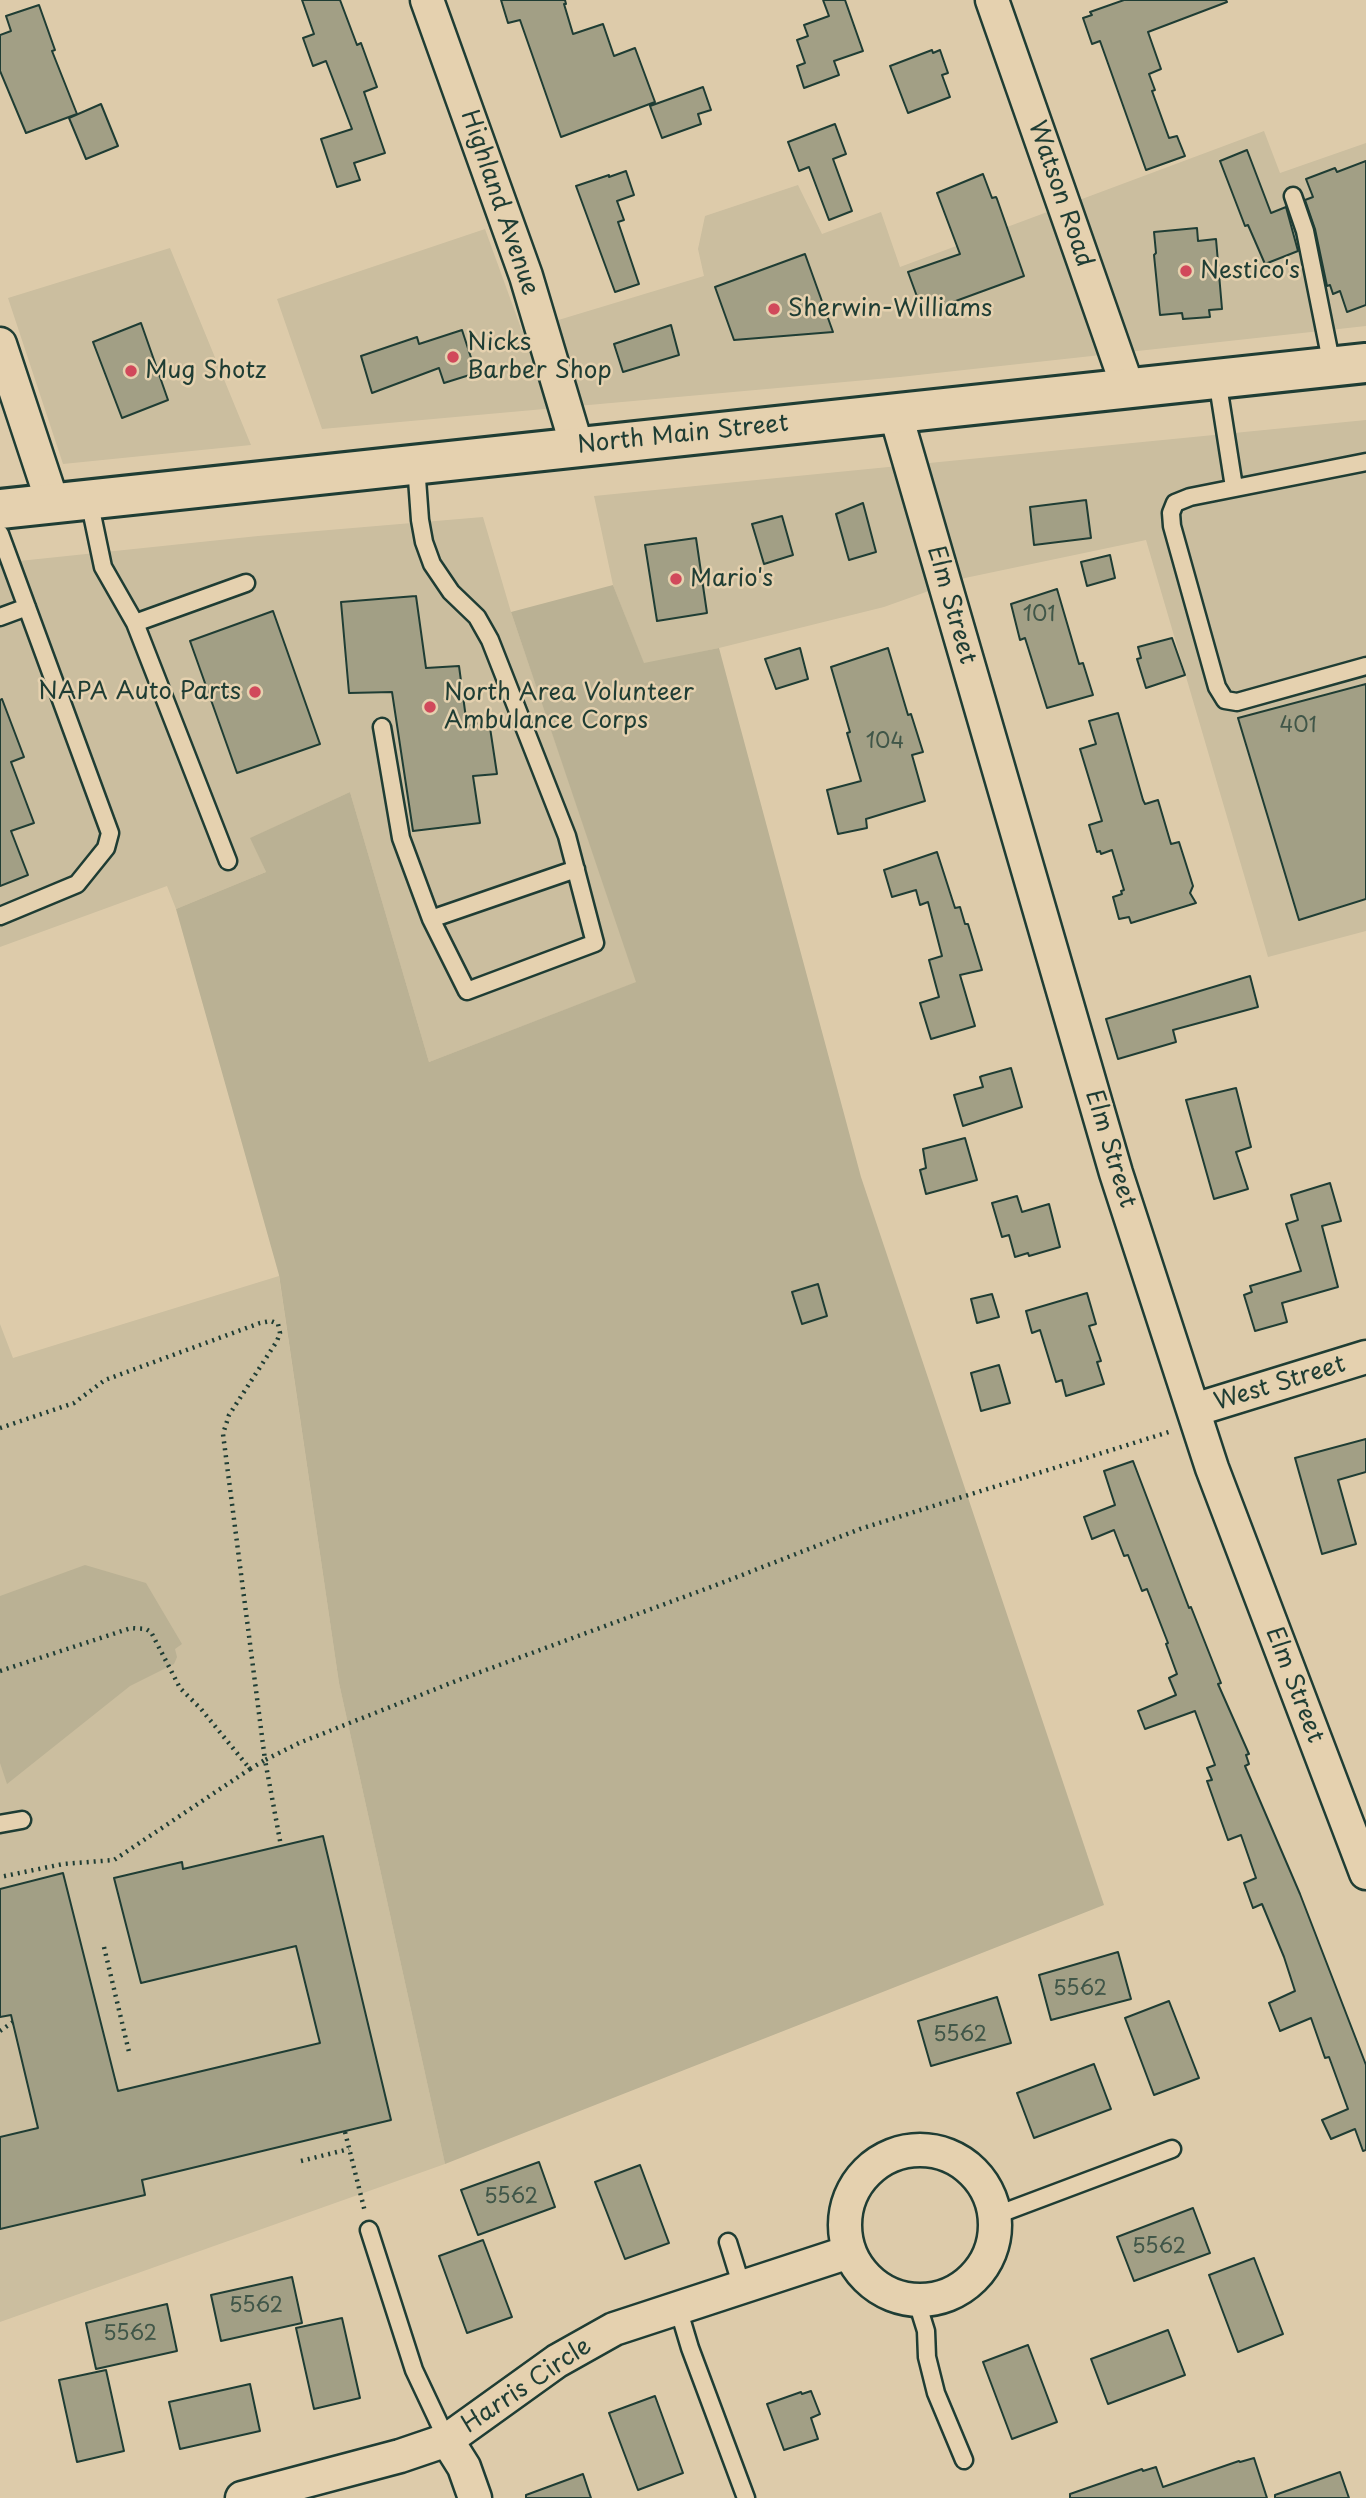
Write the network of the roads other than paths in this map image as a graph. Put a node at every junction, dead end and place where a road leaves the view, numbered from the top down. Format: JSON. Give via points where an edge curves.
{"nodes":[{"id":1,"x":427,"y":0,"type":"edge"},
{"id":2,"x":992,"y":0,"type":"edge"},
{"id":3,"x":1293,"y":196,"type":"dead end"},
{"id":4,"x":0,"y":344,"type":"edge"},
{"id":5,"x":1349,"y":364,"type":"edge"},
{"id":6,"x":1217,"y":378,"type":"junction"},
{"id":7,"x":1128,"y":388,"type":"junction"},
{"id":8,"x":895,"y":412,"type":"junction"},
{"id":9,"x":577,"y":447,"type":"junction"},
{"id":10,"x":1366,"y":462,"type":"edge"},
{"id":11,"x":416,"y":465,"type":"junction"},
{"id":12,"x":1234,"y":487,"type":"junction"},
{"id":13,"x":71,"y":502,"type":"junction"},
{"id":14,"x":0,"y":509,"type":"edge"},
{"id":15,"x":0,"y":534,"type":"edge"},
{"id":16,"x":246,"y":583,"type":"dead end"},
{"id":17,"x":27,"y":607,"type":"junction"},
{"id":18,"x":0,"y":617,"type":"edge"},
{"id":19,"x":135,"y":623,"type":"junction"},
{"id":20,"x":1366,"y":666,"type":"edge"},
{"id":21,"x":382,"y":727,"type":"dead end"},
{"id":22,"x":228,"y":861,"type":"dead end"},
{"id":23,"x":576,"y":869,"type":"junction"},
{"id":24,"x":0,"y":916,"type":"edge"},
{"id":25,"x":431,"y":919,"type":"junction"},
{"id":26,"x":1366,"y":1357,"type":"edge"},
{"id":27,"x":1196,"y":1417,"type":"junction"},
{"id":28,"x":22,"y":1820,"type":"dead end"},
{"id":29,"x":0,"y":1824,"type":"edge"},
{"id":30,"x":1366,"y":1873,"type":"edge"},
{"id":31,"x":1172,"y":2149,"type":"dead end"},
{"id":32,"x":994,"y":2216,"type":"junction"},
{"id":33,"x":369,"y":2230,"type":"road end"},
{"id":34,"x":728,"y":2242,"type":"dead end"},
{"id":35,"x":849,"y":2252,"type":"junction"},
{"id":36,"x":743,"y":2287,"type":"junction"},
{"id":37,"x":917,"y":2302,"type":"junction"},
{"id":38,"x":678,"y":2308,"type":"junction"},
{"id":39,"x":447,"y":2440,"type":"junction"},
{"id":40,"x":964,"y":2460,"type":"dead end"},
{"id":41,"x":242,"y":2498,"type":"edge"},
{"id":42,"x":475,"y":2498,"type":"edge"},
{"id":43,"x":746,"y":2498,"type":"edge"}],
"edges":[{"from":1,"to":9,"type":"street","name":"Highland Avenue","via":[[526,276]]},
{"from":2,"to":7,"type":"street","name":"Watson Road"},
{"from":3,"to":5,"type":"lane"},
{"from":4,"to":13,"type":"street"},
{"from":5,"to":6,"type":"main road","name":"North Main Street"},
{"from":6,"to":7,"type":"main road","name":"North Main Street"},
{"from":6,"to":12,"type":"lane"},
{"from":7,"to":8,"type":"main road","name":"North Main Street"},
{"from":8,"to":9,"type":"main road","name":"North Main Street"},
{"from":8,"to":27,"type":"street","name":"Elm Street","via":[[1116,1172]]},
{"from":9,"to":11,"type":"main road","name":"North Main Street"},
{"from":10,"to":12,"type":"lane"},
{"from":11,"to":13,"type":"main road","name":"North Main Street"},
{"from":11,"to":23,"type":"lane","via":[[420,520],[432,564],[477,617],[490,640]]},
{"from":12,"to":20,"type":"lane","via":[[1175,503],[1171,513],[1217,687],[1225,700],[1237,702]]},
{"from":13,"to":14,"type":"main road","name":"North Main Street"},
{"from":13,"to":19,"type":"lane"},
{"from":15,"to":17,"type":"lane"},
{"from":16,"to":19,"type":"lane"},
{"from":17,"to":18,"type":"lane"},
{"from":17,"to":24,"type":"lane","via":[[110,833],[106,849],[76,884]]},
{"from":19,"to":22,"type":"lane"},
{"from":21,"to":25,"type":"lane","via":[[401,838]]},
{"from":23,"to":25,"type":"lane"},
{"from":23,"to":25,"type":"lane","via":[[594,943],[467,991]]},
{"from":26,"to":27,"type":"street","name":"West Street"},
{"from":27,"to":30,"type":"street","name":"Elm Street"},
{"from":28,"to":29,"type":"lane"},
{"from":31,"to":32,"type":"lane"},
{"from":32,"to":35,"type":"street","via":[[991,2199],[975,2173],[950,2156],[922,2149],[893,2154],[867,2170],[850,2194],[844,2223]]},
{"from":32,"to":37,"type":"street","via":[[989,2257],[972,2281],[946,2297]]},
{"from":33,"to":39,"type":"lane","via":[[414,2370]]},
{"from":34,"to":36,"type":"lane"},
{"from":35,"to":36,"type":"street","name":"Harris Circle"},
{"from":35,"to":37,"type":"street","via":[[864,2278],[889,2295]]},
{"from":36,"to":38,"type":"street","name":"Harris Circle"},
{"from":37,"to":40,"type":"lane","via":[[936,2393]]},
{"from":38,"to":39,"type":"street","name":"Harris Circle","via":[[614,2329],[557,2361]]},
{"from":38,"to":43,"type":"lane"},
{"from":39,"to":41,"type":"street","name":"Harris Circle"},
{"from":39,"to":42,"type":"street","via":[[464,2467]]}]}
